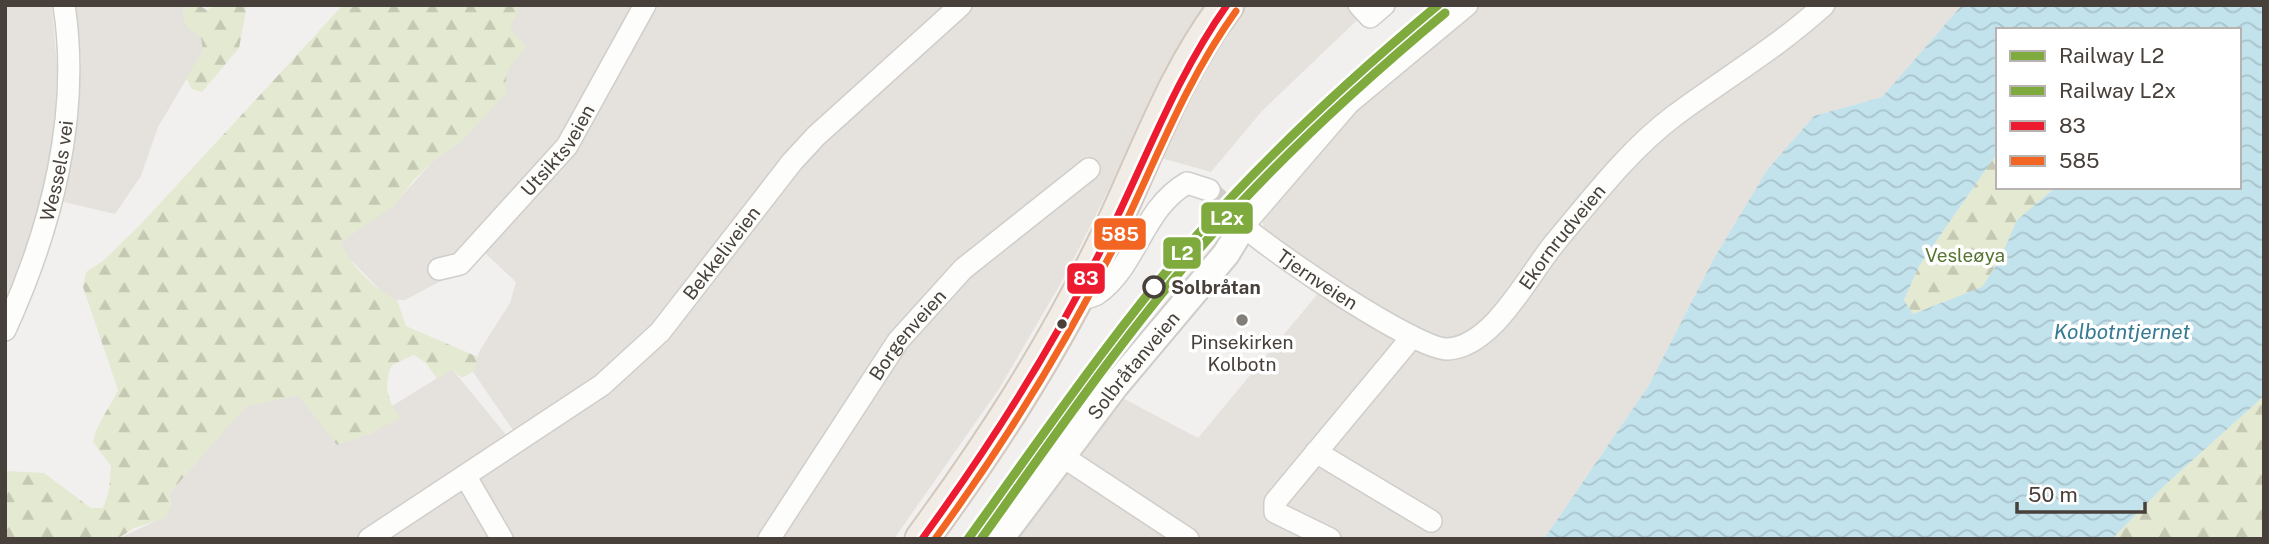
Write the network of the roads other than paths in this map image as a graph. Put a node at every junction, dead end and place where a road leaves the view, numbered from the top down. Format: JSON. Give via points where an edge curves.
{"nodes":[{"id":1,"x":64,"y":5,"type":"edge"},
{"id":2,"x":645,"y":5,"type":"edge"},
{"id":3,"x":961,"y":5,"type":"edge"},
{"id":4,"x":1227,"y":5,"type":"edge"},
{"id":5,"x":1359,"y":5,"type":"edge"},
{"id":6,"x":1384,"y":5,"type":"edge"},
{"id":7,"x":1467,"y":5,"type":"edge"},
{"id":8,"x":1824,"y":5,"type":"edge"},
{"id":9,"x":1089,"y":169,"type":"dead end"},
{"id":10,"x":1209,"y":190,"type":"tunnel mouth"},
{"id":11,"x":1237,"y":218,"type":"junction"},
{"id":12,"x":439,"y":269,"type":"dead end"},
{"id":13,"x":1076,"y":301,"type":"junction"},
{"id":14,"x":5,"y":330,"type":"edge"},
{"id":15,"x":1412,"y":337,"type":"junction"},
{"id":16,"x":1316,"y":452,"type":"junction"},
{"id":17,"x":1062,"y":456,"type":"junction"},
{"id":18,"x":466,"y":477,"type":"junction"},
{"id":19,"x":1431,"y":522,"type":"dead end"},
{"id":20,"x":369,"y":539,"type":"edge"},
{"id":21,"x":502,"y":539,"type":"edge"},
{"id":22,"x":769,"y":539,"type":"edge"},
{"id":23,"x":922,"y":539,"type":"edge"},
{"id":24,"x":1000,"y":539,"type":"edge"},
{"id":25,"x":1188,"y":539,"type":"edge"},
{"id":26,"x":1330,"y":539,"type":"edge"}],
"edges":[{"from":1,"to":14,"type":"street","name":"Wessels vei","via":[[69,82],[54,192]]},
{"from":2,"to":12,"type":"street","name":"Utsiktsveien","via":[[567,146],[460,264]]},
{"from":3,"to":18,"type":"street","name":"Bekkeliveien","via":[[842,110],[792,162],[677,312],[637,356]]},
{"from":4,"to":13,"type":"main road","via":[[1194,56]]},
{"from":5,"to":6,"type":"street","via":[[1370,17]]},
{"from":7,"to":11,"type":"street","name":"Solbråtanveien","via":[[1349,103]]},
{"from":8,"to":15,"type":"street","name":"Ekornrudveien","via":[[1633,151],[1556,241],[1493,325],[1476,339],[1447,349]]},
{"from":9,"to":22,"type":"street","name":"Borgenveien","via":[[963,269],[905,332]]},
{"from":10,"to":13,"type":"street","via":[[1187,183],[1169,194],[1123,265],[1096,294]]},
{"from":11,"to":15,"type":"street","name":"Tjernveien","via":[[1318,279]]},
{"from":11,"to":17,"type":"street","name":"Solbråtanveien","via":[[1218,264]]},
{"from":13,"to":23,"type":"main road","via":[[1012,411]]},
{"from":15,"to":16,"type":"street"},
{"from":16,"to":19,"type":"street"},
{"from":16,"to":26,"type":"street","via":[[1275,502],[1275,512]]},
{"from":17,"to":24,"type":"street","name":"Solbråtanveien"},
{"from":17,"to":25,"type":"street"},
{"from":18,"to":20,"type":"street","name":"Bekkeliveien"},
{"from":18,"to":21,"type":"street"}]}
